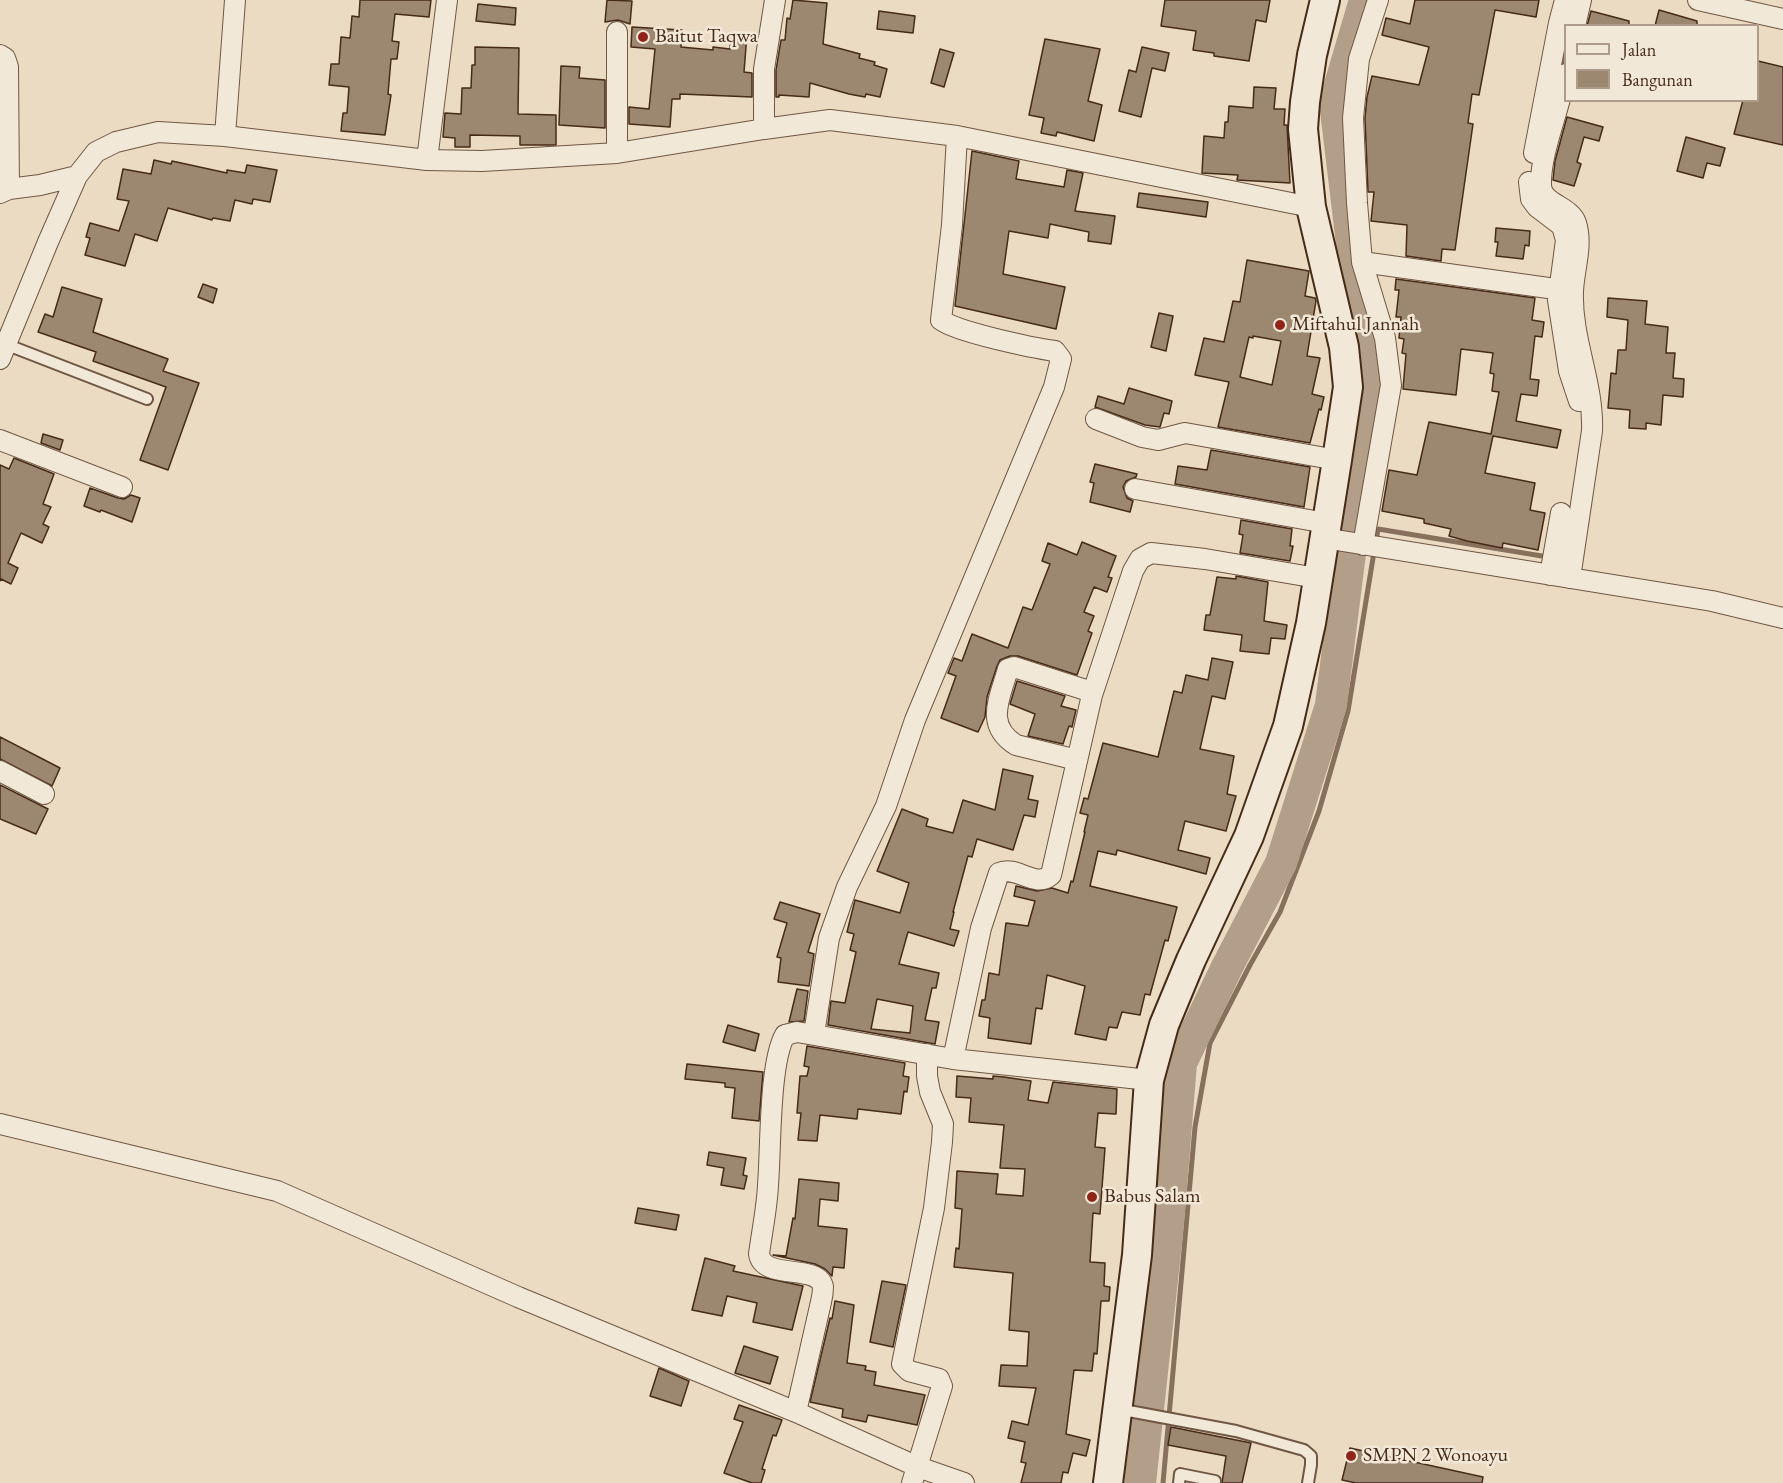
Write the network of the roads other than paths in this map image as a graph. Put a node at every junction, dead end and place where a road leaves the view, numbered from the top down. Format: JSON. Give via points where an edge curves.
{"nodes":[{"id":1,"x":236,"y":0,"type":"edge"},
{"id":2,"x":447,"y":0,"type":"edge"},
{"id":3,"x":775,"y":0,"type":"edge"},
{"id":4,"x":1325,"y":0,"type":"edge"},
{"id":5,"x":1378,"y":0,"type":"edge"},
{"id":6,"x":1565,"y":0,"type":"edge"},
{"id":7,"x":1581,"y":0,"type":"edge"},
{"id":8,"x":1698,"y":0,"type":"edge"},
{"id":9,"x":1783,"y":19,"type":"edge"},
{"id":10,"x":1575,"y":24,"type":"edge"},
{"id":11,"x":617,"y":32,"type":"dead end"},
{"id":12,"x":0,"y":56,"type":"edge"},
{"id":13,"x":1564,"y":84,"type":"edge"},
{"id":14,"x":764,"y":129,"type":"junction"},
{"id":15,"x":225,"y":136,"type":"junction"},
{"id":16,"x":957,"y":136,"type":"junction"},
{"id":17,"x":617,"y":153,"type":"junction"},
{"id":18,"x":427,"y":160,"type":"junction"},
{"id":19,"x":78,"y":176,"type":"junction"},
{"id":20,"x":5,"y":191,"type":"edge"},
{"id":21,"x":1311,"y":207,"type":"junction"},
{"id":22,"x":1362,"y":262,"type":"junction"},
{"id":23,"x":1565,"y":291,"type":"junction"},
{"id":24,"x":3,"y":352,"type":"edge"},
{"id":25,"x":147,"y":399,"type":"dead end"},
{"id":26,"x":1096,"y":419,"type":"dead end"},
{"id":27,"x":0,"y":440,"type":"edge"},
{"id":28,"x":1337,"y":460,"type":"junction"},
{"id":29,"x":122,"y":488,"type":"dead end"},
{"id":30,"x":1135,"y":489,"type":"dead end"},
{"id":31,"x":1561,"y":513,"type":"dead end"},
{"id":32,"x":1328,"y":533,"type":"junction"},
{"id":33,"x":1368,"y":546,"type":"junction"},
{"id":34,"x":1572,"y":566,"type":"junction"},
{"id":35,"x":1551,"y":568,"type":"junction"},
{"id":36,"x":1317,"y":578,"type":"junction"},
{"id":37,"x":1783,"y":618,"type":"edge"},
{"id":38,"x":1092,"y":692,"type":"junction"},
{"id":39,"x":1077,"y":760,"type":"junction"},
{"id":40,"x":0,"y":771,"type":"edge"},
{"id":41,"x":44,"y":794,"type":"dead end"},
{"id":42,"x":813,"y":1034,"type":"junction"},
{"id":43,"x":927,"y":1054,"type":"junction"},
{"id":44,"x":953,"y":1059,"type":"junction"},
{"id":45,"x":1149,"y":1080,"type":"junction"},
{"id":46,"x":0,"y":1124,"type":"edge"},
{"id":47,"x":1126,"y":1410,"type":"junction"},
{"id":48,"x":796,"y":1412,"type":"junction"},
{"id":49,"x":915,"y":1475,"type":"edge"},
{"id":50,"x":1215,"y":1481,"type":"dead end"},
{"id":51,"x":964,"y":1483,"type":"edge"},
{"id":52,"x":1108,"y":1483,"type":"edge"},
{"id":53,"x":1179,"y":1483,"type":"edge"},
{"id":54,"x":1308,"y":1483,"type":"edge"}],
"edges":[{"from":1,"to":15,"type":"street"},
{"from":2,"to":18,"type":"street"},
{"from":3,"to":14,"type":"street","via":[[764,69]]},
{"from":4,"to":21,"type":"street","via":[[1311,55],[1303,129]]},
{"from":5,"to":22,"type":"street","via":[[1359,59],[1353,118]]},
{"from":6,"to":23,"type":"street","via":[[1529,189],[1537,207],[1562,226],[1566,240]]},
{"from":7,"to":10,"type":"street"},
{"from":8,"to":9,"type":"street"},
{"from":11,"to":17,"type":"street"},
{"from":12,"to":20,"type":"street","via":[[8,67]]},
{"from":13,"to":23,"type":"street","via":[[1540,187],[1576,222],[1578,237]]},
{"from":14,"to":16,"type":"street","via":[[830,120]]},
{"from":14,"to":17,"type":"street"},
{"from":15,"to":18,"type":"street"},
{"from":15,"to":19,"type":"street","via":[[158,132],[116,142],[96,152]]},
{"from":16,"to":21,"type":"street"},
{"from":16,"to":42,"type":"street","via":[[941,320],[1055,351],[1060,359],[1059,372],[915,720],[886,806],[829,938]]},
{"from":17,"to":18,"type":"street","via":[[482,161]]},
{"from":19,"to":20,"type":"street"},
{"from":19,"to":24,"type":"street"},
{"from":21,"to":28,"type":"street","via":[[1344,347],[1348,387]]},
{"from":22,"to":23,"type":"street"},
{"from":22,"to":33,"type":"street","via":[[1385,338],[1391,385]]},
{"from":23,"to":34,"type":"street","via":[[1593,430]]},
{"from":24,"to":25,"type":"lane"},
{"from":26,"to":28,"type":"street","via":[[1158,440],[1185,433]]},
{"from":27,"to":29,"type":"street"},
{"from":28,"to":32,"type":"street"},
{"from":30,"to":32,"type":"street"},
{"from":31,"to":35,"type":"street"},
{"from":32,"to":33,"type":"street"},
{"from":32,"to":36,"type":"street"},
{"from":33,"to":35,"type":"street"},
{"from":34,"to":35,"type":"street"},
{"from":34,"to":37,"type":"street"},
{"from":36,"to":38,"type":"street","via":[[1151,553],[1140,559],[1133,571]]},
{"from":36,"to":45,"type":"street","via":[[1311,623],[1285,736],[1249,836],[1164,1025]]},
{"from":38,"to":39,"type":"street"},
{"from":38,"to":39,"type":"street","via":[[1014,667],[1008,669],[996,714],[1007,740]]},
{"from":39,"to":44,"type":"street","via":[[1051,875],[1040,881],[1005,870],[999,873],[981,928]]},
{"from":40,"to":41,"type":"street"},
{"from":42,"to":43,"type":"street"},
{"from":42,"to":48,"type":"street","via":[[785,1035],[780,1043],[759,1254],[767,1267],[808,1275],[823,1286]]},
{"from":43,"to":44,"type":"street"},
{"from":43,"to":49,"type":"street","via":[[930,1092],[943,1124],[942,1142],[934,1208],[902,1364],[909,1371],[939,1379],[942,1386]]},
{"from":44,"to":45,"type":"street"},
{"from":45,"to":47,"type":"street"},
{"from":46,"to":48,"type":"street","via":[[277,1191]]},
{"from":47,"to":52,"type":"street"},
{"from":47,"to":54,"type":"lane","via":[[1236,1431],[1304,1450],[1311,1456]]},
{"from":48,"to":49,"type":"street"},
{"from":49,"to":51,"type":"street"},
{"from":50,"to":53,"type":"lane","via":[[1180,1474]]}]}
